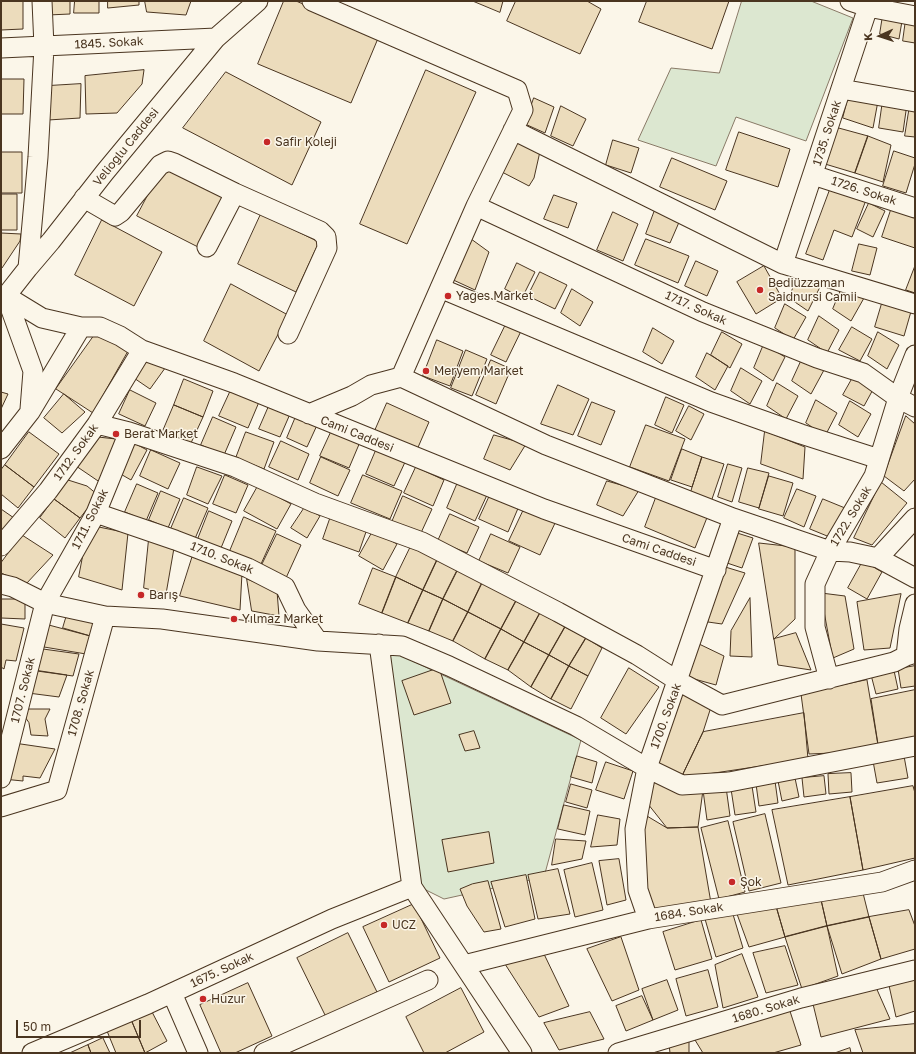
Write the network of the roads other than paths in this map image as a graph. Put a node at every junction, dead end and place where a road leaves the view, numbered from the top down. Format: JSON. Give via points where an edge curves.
{"nodes":[{"id":1,"x":42,"y":1,"type":"edge"},
{"id":2,"x":258,"y":1,"type":"edge"},
{"id":3,"x":312,"y":1,"type":"edge"},
{"id":4,"x":863,"y":3,"type":"edge"},
{"id":5,"x":915,"y":16,"type":"edge"},
{"id":6,"x":216,"y":38,"type":"junction"},
{"id":7,"x":44,"y":46,"type":"junction"},
{"id":8,"x":1,"y":48,"type":"edge"},
{"id":9,"x":841,"y":89,"type":"junction"},
{"id":10,"x":915,"y":102,"type":"edge"},
{"id":11,"x":513,"y":130,"type":"junction"},
{"id":12,"x":813,"y":175,"type":"junction"},
{"id":13,"x":235,"y":193,"type":"junction"},
{"id":14,"x":84,"y":198,"type":"junction"},
{"id":15,"x":476,"y":206,"type":"junction"},
{"id":16,"x":915,"y":208,"type":"edge"},
{"id":17,"x":207,"y":247,"type":"dead end"},
{"id":18,"x":783,"y":264,"type":"junction"},
{"id":19,"x":28,"y":268,"type":"junction"},
{"id":20,"x":440,"y":288,"type":"junction"},
{"id":21,"x":3,"y":298,"type":"edge"},
{"id":22,"x":915,"y":304,"type":"edge"},
{"id":23,"x":81,"y":327,"type":"junction"},
{"id":24,"x":288,"y":334,"type":"dead end"},
{"id":25,"x":142,"y":350,"type":"junction"},
{"id":26,"x":915,"y":355,"type":"edge"},
{"id":27,"x":401,"y":377,"type":"junction"},
{"id":28,"x":898,"y":398,"type":"junction"},
{"id":29,"x":915,"y":407,"type":"edge"},
{"id":30,"x":30,"y":412,"type":"junction"},
{"id":31,"x":309,"y":414,"type":"junction"},
{"id":32,"x":97,"y":424,"type":"junction"},
{"id":33,"x":129,"y":432,"type":"junction"},
{"id":34,"x":1,"y":449,"type":"edge"},
{"id":35,"x":879,"y":459,"type":"junction"},
{"id":36,"x":96,"y":513,"type":"junction"},
{"id":37,"x":733,"y":518,"type":"junction"},
{"id":38,"x":915,"y":518,"type":"edge"},
{"id":39,"x":1,"y":546,"type":"edge"},
{"id":40,"x":830,"y":550,"type":"junction"},
{"id":41,"x":878,"y":558,"type":"junction"},
{"id":42,"x":716,"y":570,"type":"junction"},
{"id":43,"x":915,"y":578,"type":"edge"},
{"id":44,"x":1,"y":584,"type":"edge"},
{"id":45,"x":45,"y":603,"type":"junction"},
{"id":46,"x":915,"y":604,"type":"edge"},
{"id":47,"x":106,"y":616,"type":"junction"},
{"id":48,"x":318,"y":641,"type":"junction"},
{"id":49,"x":379,"y":644,"type":"junction"},
{"id":50,"x":910,"y":654,"type":"edge"},
{"id":51,"x":829,"y":679,"type":"junction"},
{"id":52,"x":678,"y":681,"type":"junction"},
{"id":53,"x":915,"y":746,"type":"edge"},
{"id":54,"x":647,"y":768,"type":"junction"},
{"id":55,"x":1,"y":778,"type":"edge"},
{"id":56,"x":1,"y":807,"type":"edge"},
{"id":57,"x":915,"y":870,"type":"edge"},
{"id":58,"x":412,"y":888,"type":"junction"},
{"id":59,"x":648,"y":919,"type":"junction"},
{"id":60,"x":464,"y":965,"type":"junction"},
{"id":61,"x":915,"y":970,"type":"edge"},
{"id":62,"x":428,"y":980,"type":"dead end"},
{"id":63,"x":172,"y":993,"type":"junction"},
{"id":64,"x":192,"y":1051,"type":"edge"},
{"id":65,"x":32,"y":1053,"type":"edge"},
{"id":66,"x":264,"y":1053,"type":"edge"},
{"id":67,"x":522,"y":1053,"type":"edge"},
{"id":68,"x":618,"y":1053,"type":"edge"}],
"edges":[{"from":1,"to":7,"type":"street"},
{"from":2,"to":6,"type":"street","name":"Velioğlu Caddesi"},
{"from":3,"to":11,"type":"street","via":[[517,90],[523,110]]},
{"from":4,"to":5,"type":"street"},
{"from":4,"to":9,"type":"street","name":"1735. Sokak"},
{"from":6,"to":7,"type":"street","name":"1845. Sokak"},
{"from":6,"to":14,"type":"street","name":"Velioğlu Caddesi"},
{"from":7,"to":8,"type":"street","name":"1845. Sokak"},
{"from":7,"to":19,"type":"street"},
{"from":9,"to":10,"type":"street"},
{"from":9,"to":12,"type":"street","name":"1735. Sokak"},
{"from":11,"to":15,"type":"street"},
{"from":11,"to":18,"type":"street"},
{"from":12,"to":16,"type":"street","name":"1726. Sokak"},
{"from":12,"to":18,"type":"street","name":"1735. Sokak"},
{"from":13,"to":14,"type":"street","via":[[168,161],[160,165],[122,212],[115,216]]},
{"from":13,"to":17,"type":"street"},
{"from":13,"to":24,"type":"street","via":[[320,231],[326,238],[327,248]]},
{"from":14,"to":19,"type":"street","name":"Velioğlu Caddesi"},
{"from":15,"to":20,"type":"street"},
{"from":15,"to":28,"type":"street","name":"1717. Sokak","via":[[703,312],[817,358],[862,373]]},
{"from":18,"to":22,"type":"street"},
{"from":19,"to":21,"type":"street","name":"Velioğlu Caddesi"},
{"from":20,"to":27,"type":"street"},
{"from":20,"to":35,"type":"street","via":[[711,402]]},
{"from":21,"to":23,"type":"street","name":"Cami Caddesi","via":[[42,318]]},
{"from":21,"to":30,"type":"street","via":[[33,371]]},
{"from":23,"to":25,"type":"street","name":"Cami Caddesi","via":[[100,327]]},
{"from":23,"to":30,"type":"street"},
{"from":25,"to":31,"type":"street","name":"Cami Caddesi","via":[[234,383]]},
{"from":25,"to":32,"type":"street","name":"1712. Sokak"},
{"from":26,"to":28,"type":"street","name":"1722. Sokak"},
{"from":27,"to":31,"type":"street","via":[[371,385]]},
{"from":27,"to":37,"type":"street","via":[[546,445]]},
{"from":28,"to":29,"type":"street","name":"1717. Sokak"},
{"from":28,"to":35,"type":"street","name":"1722. Sokak"},
{"from":30,"to":34,"type":"street"},
{"from":31,"to":42,"type":"street","name":"Cami Caddesi","via":[[544,510]]},
{"from":32,"to":33,"type":"street"},
{"from":32,"to":39,"type":"street","name":"1712. Sokak","via":[[48,491]]},
{"from":33,"to":36,"type":"street","name":"1711. Sokak"},
{"from":33,"to":52,"type":"street","via":[[235,467],[315,503],[422,542],[558,612],[637,655]]},
{"from":35,"to":40,"type":"street","name":"1722. Sokak","via":[[874,476]]},
{"from":36,"to":45,"type":"street","name":"1711. Sokak"},
{"from":36,"to":48,"type":"street","name":"1710. Sokak","via":[[248,568],[286,587],[296,610]]},
{"from":37,"to":40,"type":"street"},
{"from":37,"to":42,"type":"street","name":"1700. Sokak"},
{"from":38,"to":41,"type":"street"},
{"from":40,"to":41,"type":"street"},
{"from":40,"to":51,"type":"street","name":"1722. Sokak","via":[[815,584],[815,627]]},
{"from":41,"to":43,"type":"street"},
{"from":42,"to":52,"type":"street","name":"1700. Sokak"},
{"from":44,"to":45,"type":"street"},
{"from":45,"to":47,"type":"street"},
{"from":45,"to":55,"type":"street","name":"1707. Sokak"},
{"from":46,"to":50,"type":"street","via":[[909,629]]},
{"from":47,"to":48,"type":"street","via":[[162,619]]},
{"from":47,"to":56,"type":"street","name":"1708. Sokak","via":[[57,790]]},
{"from":48,"to":49,"type":"street"},
{"from":49,"to":54,"type":"street","via":[[402,646],[449,666],[576,726]]},
{"from":49,"to":58,"type":"street"},
{"from":50,"to":51,"type":"street","via":[[894,662]]},
{"from":51,"to":52,"type":"street","via":[[722,705]]},
{"from":52,"to":54,"type":"street","name":"1700. Sokak"},
{"from":53,"to":54,"type":"street","via":[[729,782],[682,785]]},
{"from":54,"to":59,"type":"street","name":"1700. Sokak","via":[[634,829],[638,890]]},
{"from":57,"to":59,"type":"street","name":"1684. Sokak","via":[[882,882]]},
{"from":58,"to":60,"type":"street"},
{"from":58,"to":63,"type":"street","name":"1675. Sokak","via":[[332,919]]},
{"from":59,"to":60,"type":"street","name":"1684. Sokak"},
{"from":60,"to":67,"type":"street"},
{"from":61,"to":68,"type":"street","name":"1680. Sokak","via":[[801,998]]},
{"from":62,"to":66,"type":"street"},
{"from":63,"to":64,"type":"street"},
{"from":63,"to":65,"type":"street","name":"1675. Sokak"}]}
